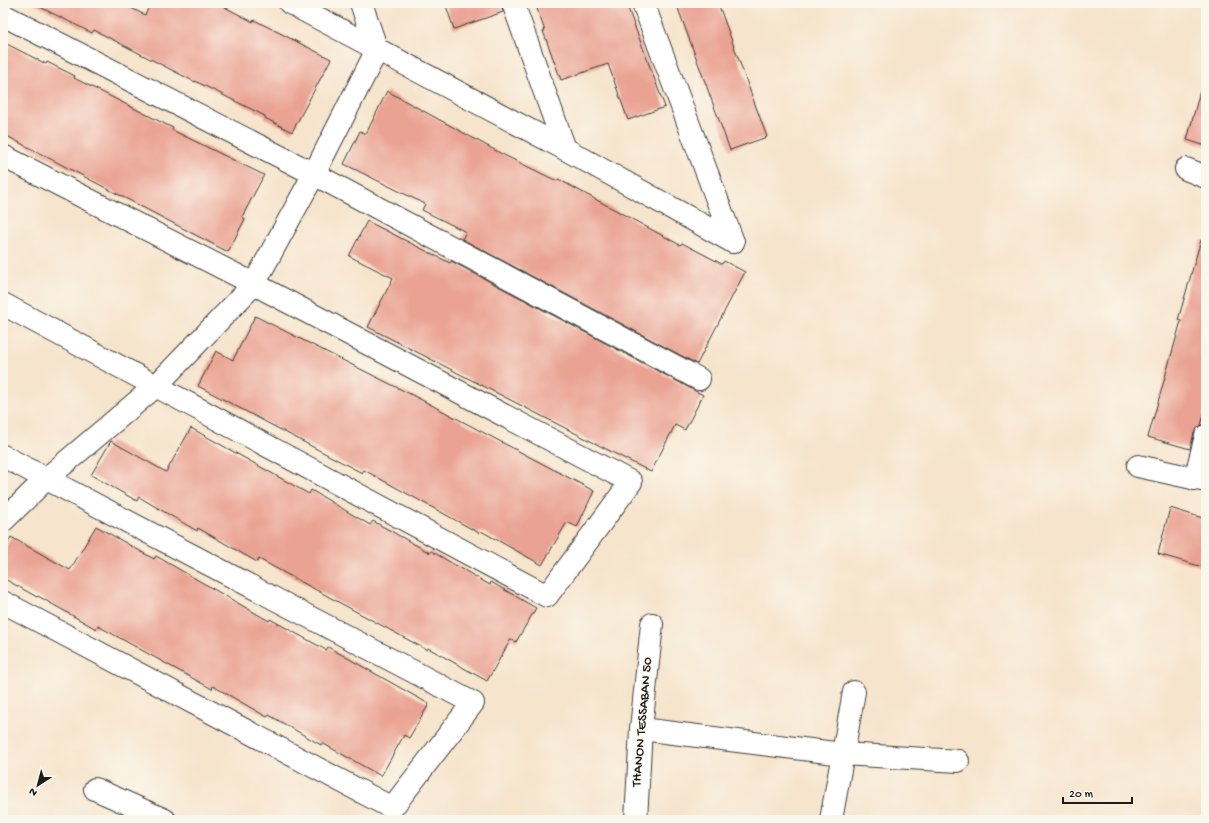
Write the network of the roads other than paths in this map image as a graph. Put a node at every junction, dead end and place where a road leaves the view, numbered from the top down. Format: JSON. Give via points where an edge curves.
{"nodes":[{"id":1,"x":290,"y":3,"type":"edge"},
{"id":2,"x":361,"y":3,"type":"edge"},
{"id":3,"x":513,"y":3,"type":"edge"},
{"id":4,"x":643,"y":3,"type":"edge"},
{"id":5,"x":3,"y":15,"type":"edge"},
{"id":6,"x":377,"y":50,"type":"junction"},
{"id":7,"x":565,"y":149,"type":"junction"},
{"id":8,"x":3,"y":156,"type":"edge"},
{"id":9,"x":314,"y":174,"type":"junction"},
{"id":10,"x":254,"y":284,"type":"junction"},
{"id":11,"x":3,"y":304,"type":"edge"},
{"id":12,"x":699,"y":379,"type":"dead end"},
{"id":13,"x":156,"y":385,"type":"junction"},
{"id":14,"x":1206,"y":436,"type":"edge"},
{"id":15,"x":3,"y":456,"type":"edge"},
{"id":16,"x":1138,"y":466,"type":"dead end"},
{"id":17,"x":46,"y":479,"type":"junction"},
{"id":18,"x":1201,"y":480,"type":"edge"},
{"id":19,"x":3,"y":521,"type":"edge"},
{"id":20,"x":3,"y":602,"type":"edge"},
{"id":21,"x":652,"y":624,"type":"dead end"},
{"id":22,"x":854,"y":692,"type":"dead end"},
{"id":23,"x":641,"y":729,"type":"junction"},
{"id":24,"x":843,"y":754,"type":"junction"},
{"id":25,"x":958,"y":761,"type":"dead end"},
{"id":26,"x":95,"y":789,"type":"dead end"},
{"id":27,"x":165,"y":820,"type":"edge"},
{"id":28,"x":636,"y":820,"type":"edge"},
{"id":29,"x":831,"y":820,"type":"edge"}],
"edges":[{"from":1,"to":6,"type":"street"},
{"from":2,"to":6,"type":"street"},
{"from":3,"to":7,"type":"street"},
{"from":4,"to":7,"type":"street","via":[[733,242]]},
{"from":5,"to":9,"type":"street"},
{"from":6,"to":7,"type":"street"},
{"from":6,"to":9,"type":"street"},
{"from":8,"to":10,"type":"street"},
{"from":9,"to":10,"type":"street"},
{"from":9,"to":12,"type":"street"},
{"from":10,"to":13,"type":"street"},
{"from":10,"to":13,"type":"street","via":[[631,482],[547,596]]},
{"from":11,"to":13,"type":"street"},
{"from":13,"to":17,"type":"street"},
{"from":14,"to":18,"type":"street"},
{"from":15,"to":17,"type":"street"},
{"from":16,"to":18,"type":"street"},
{"from":17,"to":19,"type":"street"},
{"from":17,"to":20,"type":"street","via":[[473,702],[392,808]]},
{"from":21,"to":23,"type":"street","name":"THANON TESSABAN 50"},
{"from":22,"to":24,"type":"street"},
{"from":23,"to":24,"type":"street"},
{"from":23,"to":28,"type":"street","name":"THANON TESSABAN 50"},
{"from":24,"to":25,"type":"street"},
{"from":24,"to":29,"type":"street"},
{"from":26,"to":27,"type":"street"}]}
